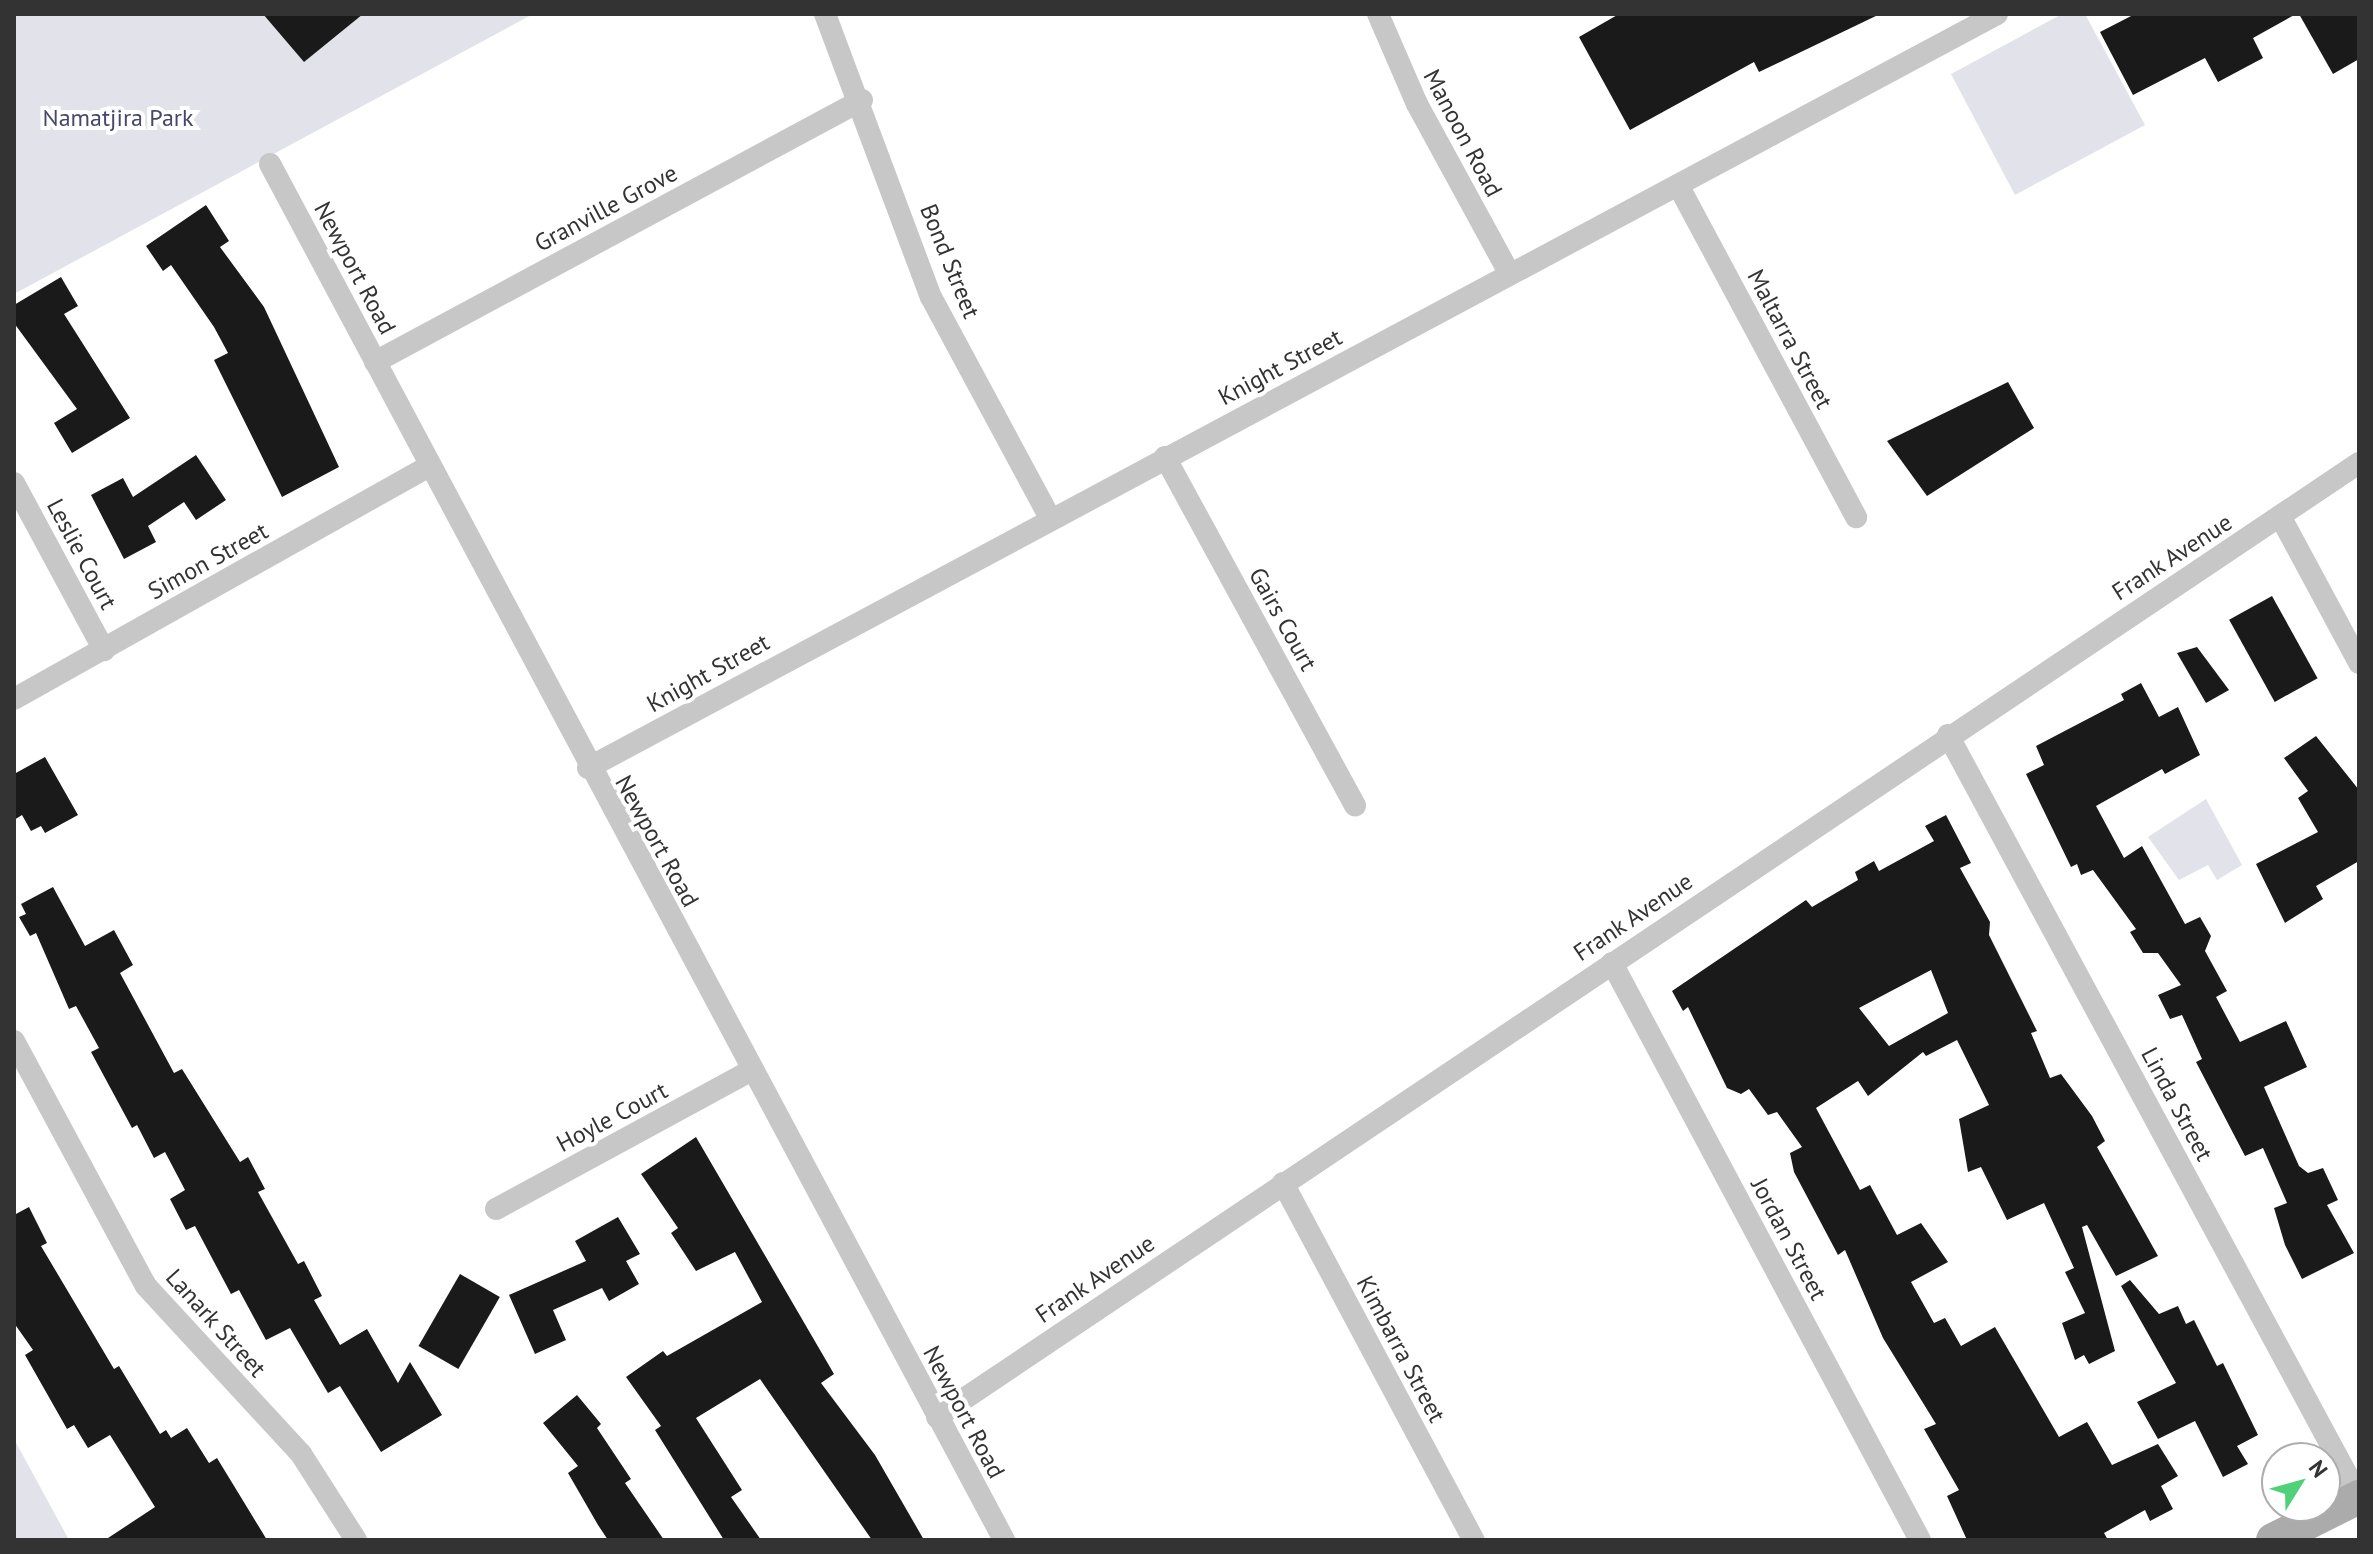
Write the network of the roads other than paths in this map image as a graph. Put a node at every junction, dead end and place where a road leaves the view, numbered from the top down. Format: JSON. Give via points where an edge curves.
{"nodes":[{"id":1,"x":825,"y":14,"type":"edge"},
{"id":2,"x":1378,"y":14,"type":"edge"},
{"id":3,"x":1991,"y":15,"type":"edge"},
{"id":4,"x":862,"y":100,"type":"junction"},
{"id":5,"x":270,"y":164,"type":"dead end"},
{"id":6,"x":1678,"y":185,"type":"junction"},
{"id":7,"x":1509,"y":273,"type":"junction"},
{"id":8,"x":375,"y":362,"type":"junction"},
{"id":9,"x":1165,"y":457,"type":"junction"},
{"id":10,"x":2359,"y":463,"type":"edge"},
{"id":11,"x":428,"y":467,"type":"junction"},
{"id":12,"x":14,"y":483,"type":"edge"},
{"id":13,"x":1049,"y":516,"type":"junction"},
{"id":14,"x":2280,"y":516,"type":"junction"},
{"id":15,"x":1856,"y":517,"type":"dead end"},
{"id":16,"x":104,"y":650,"type":"junction"},
{"id":17,"x":2359,"y":663,"type":"edge"},
{"id":18,"x":14,"y":699,"type":"edge"},
{"id":19,"x":1948,"y":735,"type":"junction"},
{"id":20,"x":588,"y":768,"type":"junction"},
{"id":21,"x":1355,"y":806,"type":"dead end"},
{"id":22,"x":1612,"y":963,"type":"junction"},
{"id":23,"x":14,"y":1041,"type":"edge"},
{"id":24,"x":752,"y":1070,"type":"junction"},
{"id":25,"x":1283,"y":1183,"type":"junction"},
{"id":26,"x":496,"y":1209,"type":"dead end"},
{"id":27,"x":937,"y":1417,"type":"junction"},
{"id":28,"x":2359,"y":1497,"type":"edge"},
{"id":29,"x":2312,"y":1532,"type":"edge"},
{"id":30,"x":356,"y":1540,"type":"edge"},
{"id":31,"x":1004,"y":1540,"type":"edge"},
{"id":32,"x":1474,"y":1540,"type":"edge"},
{"id":33,"x":1920,"y":1540,"type":"edge"},
{"id":34,"x":2273,"y":1540,"type":"edge"}],
"edges":[{"from":1,"to":4,"type":"street","name":"Bond Street"},
{"from":2,"to":7,"type":"street","name":"Manoon Road","via":[[1417,104]]},
{"from":3,"to":6,"type":"street","name":"Knight Street"},
{"from":4,"to":8,"type":"street","name":"Granville Grove"},
{"from":4,"to":13,"type":"street","name":"Bond Street","via":[[931,297]]},
{"from":5,"to":8,"type":"street","name":"Newport Road"},
{"from":6,"to":7,"type":"street","name":"Knight Street"},
{"from":6,"to":15,"type":"street","name":"Maltarra Street"},
{"from":7,"to":9,"type":"street","name":"Knight Street"},
{"from":8,"to":11,"type":"street","name":"Newport Road"},
{"from":9,"to":13,"type":"street","name":"Knight Street"},
{"from":9,"to":21,"type":"street","name":"Gairs Court"},
{"from":10,"to":14,"type":"street","name":"Frank Avenue"},
{"from":11,"to":16,"type":"street","name":"Simon Street"},
{"from":11,"to":20,"type":"street","name":"Newport Road"},
{"from":12,"to":16,"type":"street","name":"Leslie Court"},
{"from":13,"to":20,"type":"street","name":"Knight Street"},
{"from":14,"to":17,"type":"street"},
{"from":14,"to":19,"type":"street","name":"Frank Avenue"},
{"from":16,"to":18,"type":"street","name":"Simon Street"},
{"from":19,"to":22,"type":"street","name":"Frank Avenue"},
{"from":19,"to":28,"type":"street","name":"Linda Street"},
{"from":20,"to":24,"type":"street","name":"Newport Road"},
{"from":22,"to":25,"type":"street","name":"Frank Avenue"},
{"from":22,"to":33,"type":"street","name":"Jordan Street"},
{"from":23,"to":30,"type":"street","name":"Lanark Street","via":[[146,1286],[301,1454]]},
{"from":24,"to":26,"type":"street","name":"Hoyle Court"},
{"from":24,"to":27,"type":"street","name":"Newport Road"},
{"from":25,"to":27,"type":"street","name":"Frank Avenue"},
{"from":25,"to":32,"type":"street","name":"Kimbarra Street"},
{"from":27,"to":31,"type":"street","name":"Newport Road"},
{"from":28,"to":29,"type":"main road"},
{"from":29,"to":34,"type":"main road"}]}
